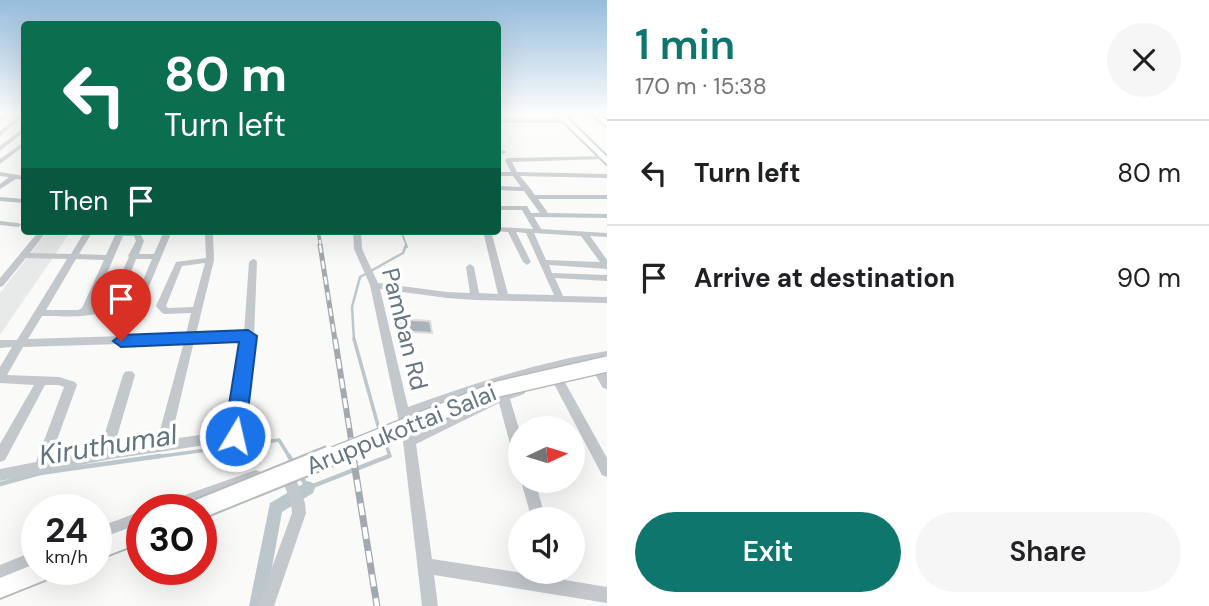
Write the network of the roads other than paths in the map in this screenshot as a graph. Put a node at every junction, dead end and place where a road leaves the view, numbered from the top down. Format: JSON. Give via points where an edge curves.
{"nodes":[{"id":1,"x":588,"y":142,"type":"edge"},
{"id":2,"x":20,"y":148,"type":"edge"},
{"id":3,"x":605,"y":160,"type":"edge"},
{"id":4,"x":0,"y":162,"type":"edge"},
{"id":5,"x":0,"y":174,"type":"edge"},
{"id":6,"x":501,"y":174,"type":"edge"},
{"id":7,"x":515,"y":174,"type":"junction"},
{"id":8,"x":15,"y":176,"type":"junction"},
{"id":9,"x":607,"y":176,"type":"edge"},
{"id":10,"x":21,"y":177,"type":"edge"},
{"id":11,"x":0,"y":187,"type":"edge"},
{"id":12,"x":501,"y":188,"type":"edge"},
{"id":13,"x":528,"y":189,"type":"junction"},
{"id":14,"x":535,"y":197,"type":"junction"},
{"id":15,"x":607,"y":197,"type":"edge"},
{"id":16,"x":0,"y":199,"type":"edge"},
{"id":17,"x":21,"y":201,"type":"edge"},
{"id":18,"x":501,"y":208,"type":"edge"},
{"id":19,"x":529,"y":215,"type":"junction"},
{"id":20,"x":546,"y":215,"type":"junction"},
{"id":21,"x":607,"y":216,"type":"edge"},
{"id":22,"x":0,"y":223,"type":"edge"},
{"id":23,"x":18,"y":225,"type":"dead end"},
{"id":24,"x":504,"y":229,"type":"edge"},
{"id":25,"x":533,"y":231,"type":"junction"},
{"id":26,"x":584,"y":234,"type":"junction"},
{"id":27,"x":40,"y":235,"type":"edge"},
{"id":28,"x":86,"y":235,"type":"edge"},
{"id":29,"x":120,"y":235,"type":"edge"},
{"id":30,"x":137,"y":235,"type":"edge"},
{"id":31,"x":166,"y":235,"type":"edge"},
{"id":32,"x":209,"y":235,"type":"edge"},
{"id":33,"x":357,"y":235,"type":"edge"},
{"id":34,"x":488,"y":235,"type":"edge"},
{"id":35,"x":607,"y":235,"type":"edge"},
{"id":36,"x":24,"y":255,"type":"junction"},
{"id":37,"x":132,"y":256,"type":"junction"},
{"id":38,"x":71,"y":257,"type":"junction"},
{"id":39,"x":158,"y":257,"type":"junction"},
{"id":40,"x":110,"y":258,"type":"junction"},
{"id":41,"x":210,"y":260,"type":"junction"},
{"id":42,"x":253,"y":262,"type":"dead end"},
{"id":43,"x":527,"y":262,"type":"dead end"},
{"id":44,"x":542,"y":262,"type":"junction"},
{"id":45,"x":606,"y":266,"type":"edge"},
{"id":46,"x":470,"y":267,"type":"dead end"},
{"id":47,"x":548,"y":275,"type":"junction"},
{"id":48,"x":607,"y":278,"type":"edge"},
{"id":49,"x":374,"y":282,"type":"junction"},
{"id":50,"x":0,"y":284,"type":"edge"},
{"id":51,"x":475,"y":297,"type":"junction"},
{"id":52,"x":504,"y":298,"type":"junction"},
{"id":53,"x":560,"y":299,"type":"junction"},
{"id":54,"x":607,"y":300,"type":"edge"},
{"id":55,"x":137,"y":306,"type":"dead end"},
{"id":56,"x":198,"y":310,"type":"junction"},
{"id":57,"x":83,"y":312,"type":"junction"},
{"id":58,"x":40,"y":313,"type":"junction"},
{"id":59,"x":248,"y":336,"type":"junction"},
{"id":60,"x":190,"y":337,"type":"junction"},
{"id":61,"x":22,"y":343,"type":"junction"},
{"id":62,"x":0,"y":344,"type":"edge"},
{"id":63,"x":607,"y":355,"type":"edge"},
{"id":64,"x":604,"y":368,"type":"edge"},
{"id":65,"x":129,"y":375,"type":"dead end"},
{"id":66,"x":0,"y":378,"type":"edge"},
{"id":67,"x":42,"y":380,"type":"junction"},
{"id":68,"x":558,"y":380,"type":"junction"},
{"id":69,"x":607,"y":385,"type":"edge"},
{"id":70,"x":503,"y":396,"type":"junction"},
{"id":71,"x":403,"y":414,"type":"junction"},
{"id":72,"x":509,"y":416,"type":"edge"},
{"id":73,"x":409,"y":441,"type":"junction"},
{"id":74,"x":163,"y":444,"type":"junction"},
{"id":75,"x":105,"y":454,"type":"junction"},
{"id":76,"x":0,"y":456,"type":"edge"},
{"id":77,"x":41,"y":466,"type":"junction"},
{"id":78,"x":607,"y":471,"type":"edge"},
{"id":79,"x":0,"y":475,"type":"edge"},
{"id":80,"x":207,"y":494,"type":"edge"},
{"id":81,"x":217,"y":502,"type":"edge"},
{"id":82,"x":425,"y":566,"type":"junction"},
{"id":83,"x":21,"y":570,"type":"edge"},
{"id":84,"x":0,"y":573,"type":"edge"},
{"id":85,"x":508,"y":575,"type":"edge"},
{"id":86,"x":21,"y":576,"type":"edge"},
{"id":87,"x":21,"y":581,"type":"edge"},
{"id":88,"x":570,"y":584,"type":"edge"},
{"id":89,"x":0,"y":587,"type":"edge"},
{"id":90,"x":607,"y":595,"type":"edge"},
{"id":91,"x":0,"y":596,"type":"edge"},
{"id":92,"x":266,"y":606,"type":"edge"},
{"id":93,"x":430,"y":606,"type":"edge"}],
"edges":[{"from":1,"to":3,"type":"main road"},
{"from":2,"to":4,"type":"street"},
{"from":3,"to":7,"type":"street","via":[[510,159]]},
{"from":5,"to":8,"type":"street"},
{"from":6,"to":7,"type":"street"},
{"from":7,"to":9,"type":"street"},
{"from":7,"to":13,"type":"street"},
{"from":8,"to":10,"type":"street"},
{"from":8,"to":11,"type":"street"},
{"from":12,"to":13,"type":"street"},
{"from":13,"to":14,"type":"street"},
{"from":14,"to":15,"type":"street"},
{"from":14,"to":20,"type":"street"},
{"from":16,"to":17,"type":"street"},
{"from":18,"to":19,"type":"street","via":[[524,208]]},
{"from":19,"to":20,"type":"street"},
{"from":19,"to":25,"type":"street"},
{"from":20,"to":21,"type":"street"},
{"from":22,"to":23,"type":"street"},
{"from":24,"to":25,"type":"street"},
{"from":24,"to":43,"type":"street"},
{"from":25,"to":26,"type":"street"},
{"from":25,"to":44,"type":"street"},
{"from":26,"to":35,"type":"street"},
{"from":26,"to":45,"type":"street"},
{"from":27,"to":36,"type":"street"},
{"from":28,"to":38,"type":"street"},
{"from":29,"to":40,"type":"street"},
{"from":30,"to":37,"type":"street","via":[[141,241]]},
{"from":31,"to":39,"type":"street"},
{"from":32,"to":41,"type":"street"},
{"from":33,"to":49,"type":"street","name":"Pamban Rd","via":[[358,249]]},
{"from":34,"to":52,"type":"street"},
{"from":36,"to":38,"type":"street"},
{"from":36,"to":50,"type":"street"},
{"from":37,"to":39,"type":"street"},
{"from":37,"to":57,"type":"street","via":[[113,302],[105,309]]},
{"from":38,"to":40,"type":"street"},
{"from":38,"to":58,"type":"street"},
{"from":39,"to":55,"type":"street"},
{"from":40,"to":57,"type":"street"},
{"from":41,"to":56,"type":"street"},
{"from":41,"to":56,"type":"street","via":[[179,264],[161,306],[165,311]]},
{"from":42,"to":59,"type":"street"},
{"from":44,"to":45,"type":"street"},
{"from":44,"to":47,"type":"street"},
{"from":46,"to":51,"type":"street"},
{"from":47,"to":48,"type":"street"},
{"from":47,"to":53,"type":"street"},
{"from":49,"to":51,"type":"street"},
{"from":49,"to":71,"type":"street","name":"Pamban Rd"},
{"from":51,"to":52,"type":"street"},
{"from":52,"to":53,"type":"street"},
{"from":53,"to":54,"type":"street"},
{"from":56,"to":60,"type":"street"},
{"from":57,"to":58,"type":"street"},
{"from":58,"to":61,"type":"street"},
{"from":59,"to":60,"type":"street"},
{"from":59,"to":74,"type":"street","via":[[235,436]]},
{"from":60,"to":61,"type":"street"},
{"from":60,"to":74,"type":"street"},
{"from":61,"to":62,"type":"street"},
{"from":61,"to":66,"type":"street"},
{"from":63,"to":71,"type":"street","via":[[503,378]]},
{"from":64,"to":68,"type":"street"},
{"from":64,"to":69,"type":"street"},
{"from":64,"to":81,"type":"main road","name":"Aruppukottai Salai","bridge":true,"via":[[498,389]]},
{"from":65,"to":75,"type":"street"},
{"from":66,"to":67,"type":"street"},
{"from":67,"to":76,"type":"street"},
{"from":67,"to":77,"type":"street","via":[[68,382],[71,389]]},
{"from":68,"to":70,"type":"street"},
{"from":68,"to":78,"type":"street"},
{"from":70,"to":72,"type":"street"},
{"from":70,"to":73,"type":"street"},
{"from":71,"to":73,"type":"street","name":"Pamban Rd"},
{"from":73,"to":82,"type":"street","name":"Pamban Rd"},
{"from":74,"to":75,"type":"street"},
{"from":75,"to":77,"type":"street"},
{"from":77,"to":79,"type":"street"},
{"from":80,"to":92,"type":"street","via":[[280,467],[286,471],[299,513]]},
{"from":82,"to":85,"type":"street"},
{"from":82,"to":93,"type":"street","name":"Pamban Rd"},
{"from":83,"to":84,"type":"street"},
{"from":86,"to":89,"type":"main road"},
{"from":87,"to":91,"type":"main road"},
{"from":88,"to":90,"type":"street"}]}
